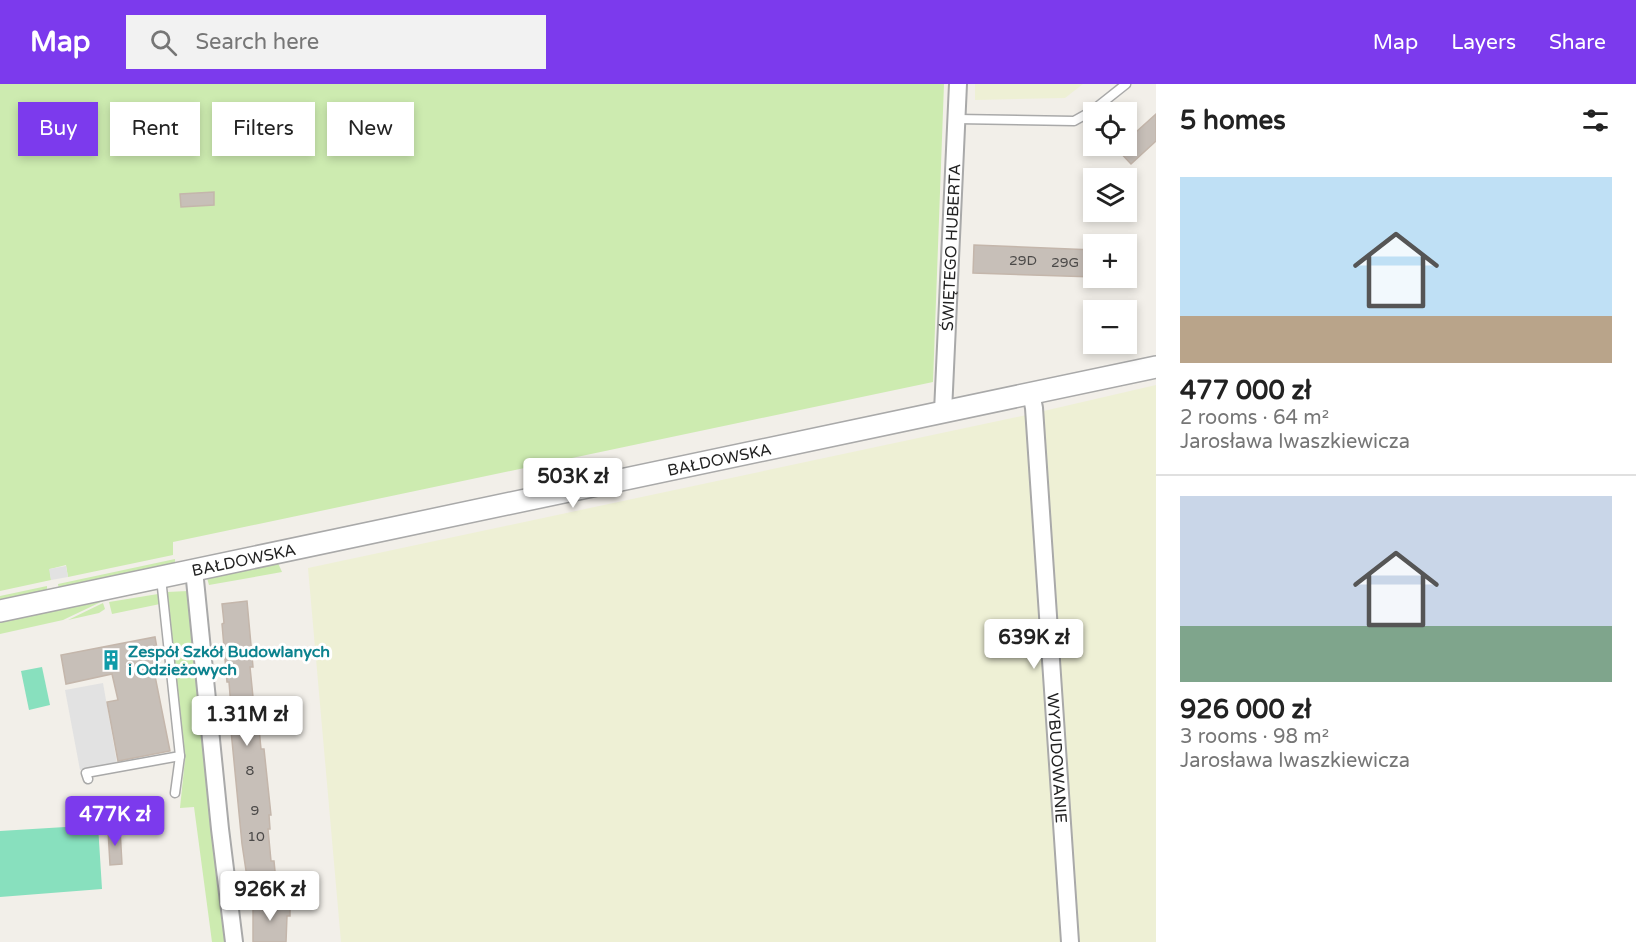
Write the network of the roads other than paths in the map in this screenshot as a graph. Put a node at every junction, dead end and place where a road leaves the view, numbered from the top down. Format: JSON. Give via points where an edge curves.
{"nodes":[{"id":1,"x":958,"y":84,"type":"edge"},
{"id":2,"x":1126,"y":84,"type":"edge"},
{"id":3,"x":957,"y":119,"type":"junction"},
{"id":4,"x":1156,"y":367,"type":"edge"},
{"id":5,"x":1031,"y":393,"type":"junction"},
{"id":6,"x":943,"y":412,"type":"junction"},
{"id":7,"x":194,"y":570,"type":"junction"},
{"id":8,"x":161,"y":577,"type":"junction"},
{"id":9,"x":0,"y":611,"type":"edge"},
{"id":10,"x":180,"y":756,"type":"junction"},
{"id":11,"x":88,"y":779,"type":"dead end"},
{"id":12,"x":175,"y":793,"type":"dead end"},
{"id":13,"x":234,"y":942,"type":"edge"},
{"id":14,"x":1070,"y":942,"type":"edge"}],
"edges":[{"from":1,"to":3,"type":"street","name":"ŚWIĘTEGO HUBERTA"},
{"from":2,"to":3,"type":"lane","via":[[1074,121]]},
{"from":3,"to":6,"type":"street","name":"ŚWIĘTEGO HUBERTA"},
{"from":4,"to":5,"type":"street","name":"BAŁDOWSKA"},
{"from":5,"to":6,"type":"street","name":"BAŁDOWSKA"},
{"from":5,"to":14,"type":"street","name":"WYBUDOWANIE"},
{"from":6,"to":7,"type":"street","name":"BAŁDOWSKA"},
{"from":7,"to":8,"type":"street","name":"BAŁDOWSKA"},
{"from":7,"to":13,"type":"street"},
{"from":8,"to":9,"type":"street","name":"BAŁDOWSKA"},
{"from":8,"to":10,"type":"lane"},
{"from":10,"to":11,"type":"lane","via":[[86,773]]},
{"from":10,"to":12,"type":"lane"}]}
